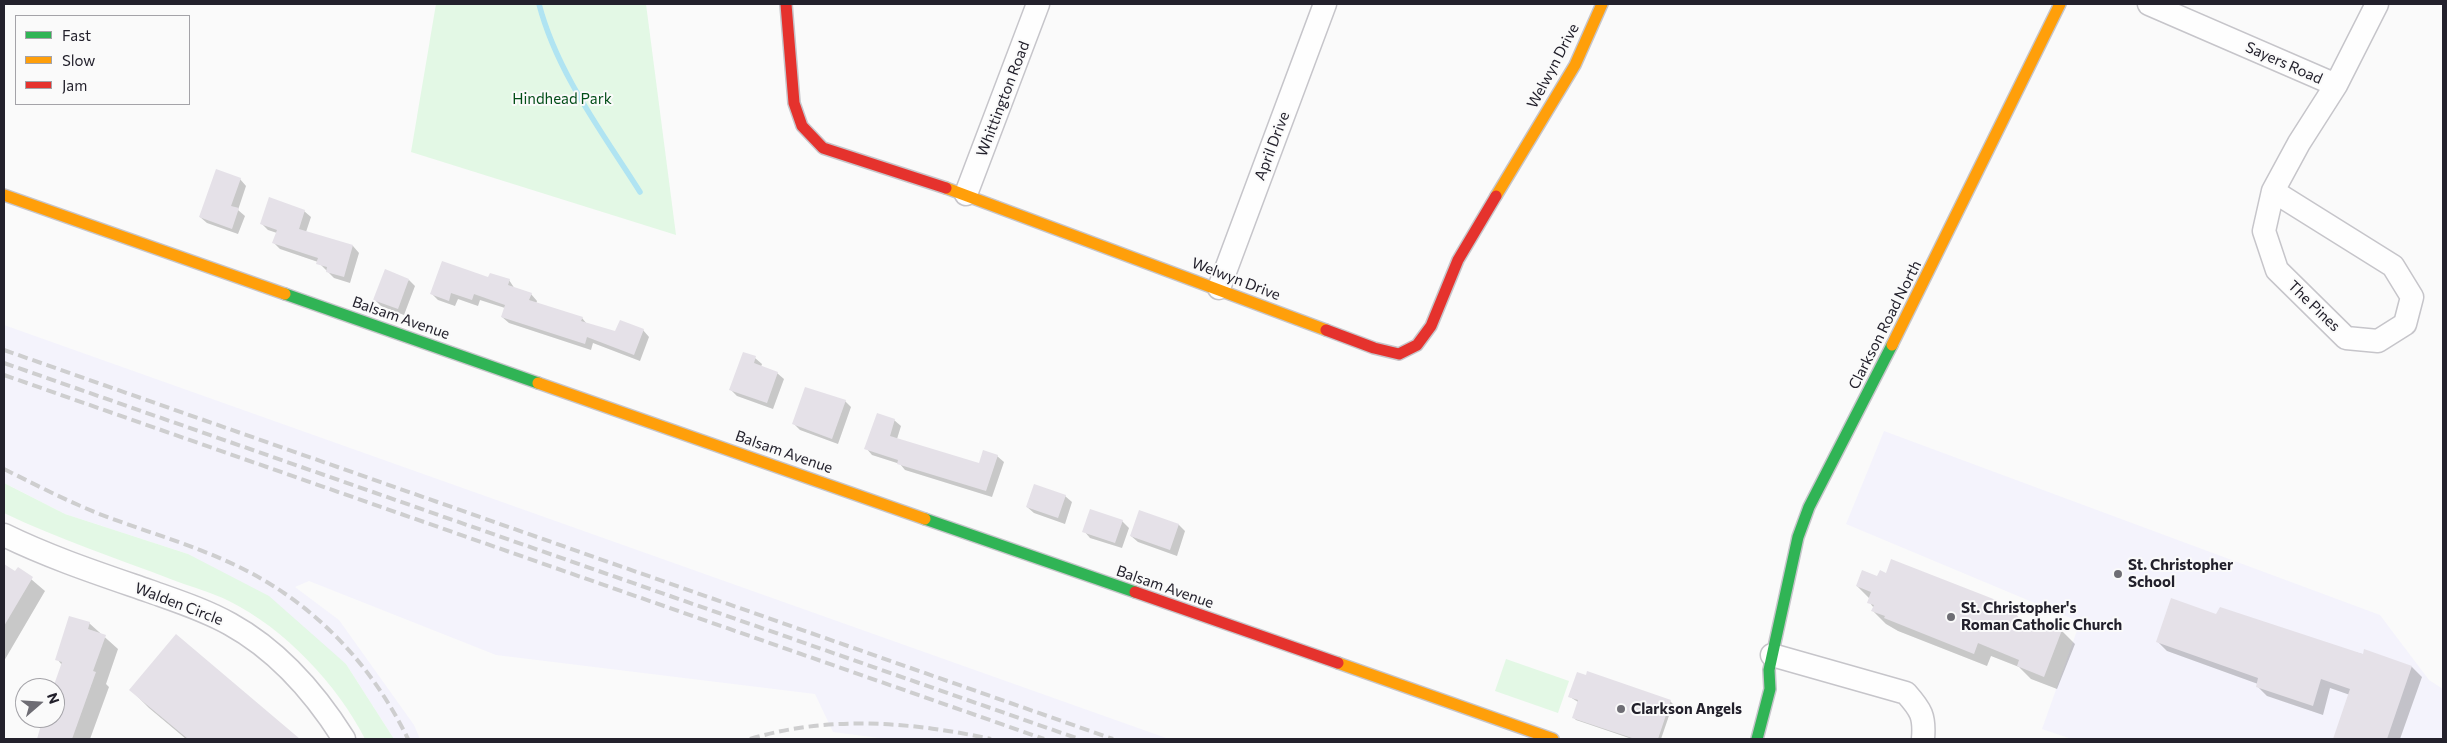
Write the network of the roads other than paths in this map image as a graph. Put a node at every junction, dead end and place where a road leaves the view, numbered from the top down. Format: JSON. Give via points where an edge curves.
{"nodes":[{"id":1,"x":786,"y":4,"type":"edge"},
{"id":2,"x":1038,"y":4,"type":"edge"},
{"id":3,"x":1325,"y":4,"type":"edge"},
{"id":4,"x":1602,"y":4,"type":"edge"},
{"id":5,"x":2060,"y":4,"type":"edge"},
{"id":6,"x":2149,"y":4,"type":"edge"},
{"id":7,"x":2377,"y":4,"type":"edge"},
{"id":8,"x":2336,"y":86,"type":"junction"},
{"id":9,"x":2273,"y":192,"type":"junction"},
{"id":10,"x":966,"y":194,"type":"junction"},
{"id":11,"x":4,"y":195,"type":"edge"},
{"id":12,"x":1219,"y":288,"type":"junction"},
{"id":13,"x":4,"y":534,"type":"edge"},
{"id":14,"x":1770,"y":663,"type":"junction"},
{"id":15,"x":1756,"y":680,"type":"dead end"},
{"id":16,"x":344,"y":739,"type":"edge"},
{"id":17,"x":1553,"y":739,"type":"edge"},
{"id":18,"x":1758,"y":739,"type":"edge"},
{"id":19,"x":1923,"y":739,"type":"edge"}],
"edges":[{"from":1,"to":10,"type":"street","name":"Welwyn Drive","via":[[794,103],[802,126],[811,138],[823,148]]},
{"from":2,"to":10,"type":"street","name":"Whittington Road"},
{"from":3,"to":12,"type":"street","name":"April Drive"},
{"from":4,"to":12,"type":"street","name":"Welwyn Drive","via":[[1574,65],[1458,260],[1431,326],[1417,345],[1399,354],[1374,348]]},
{"from":5,"to":14,"type":"street","name":"Clarkson Road North","via":[[1809,507],[1798,537]]},
{"from":6,"to":8,"type":"street","name":"Sayers Road"},
{"from":7,"to":8,"type":"street","name":"Sayers Road"},
{"from":8,"to":9,"type":"street","name":"The Pines","via":[[2299,143]]},
{"from":9,"to":9,"type":"street","name":"The Pines","via":[[2264,231],[2277,270],[2346,338],[2378,341],[2405,324],[2412,297],[2393,266]]},
{"from":10,"to":12,"type":"street","name":"Welwyn Drive"},
{"from":11,"to":17,"type":"street","name":"Balsam Avenue"},
{"from":13,"to":16,"type":"street","name":"Walden Circle","via":[[37,551],[183,603],[233,625],[288,667],[321,704]]},
{"from":14,"to":15,"type":"street"},
{"from":14,"to":18,"type":"street","name":"Clarkson Road North","via":[[1770,689]]},
{"from":14,"to":19,"type":"street","via":[[1906,693],[1919,707],[1925,722]]}]}
